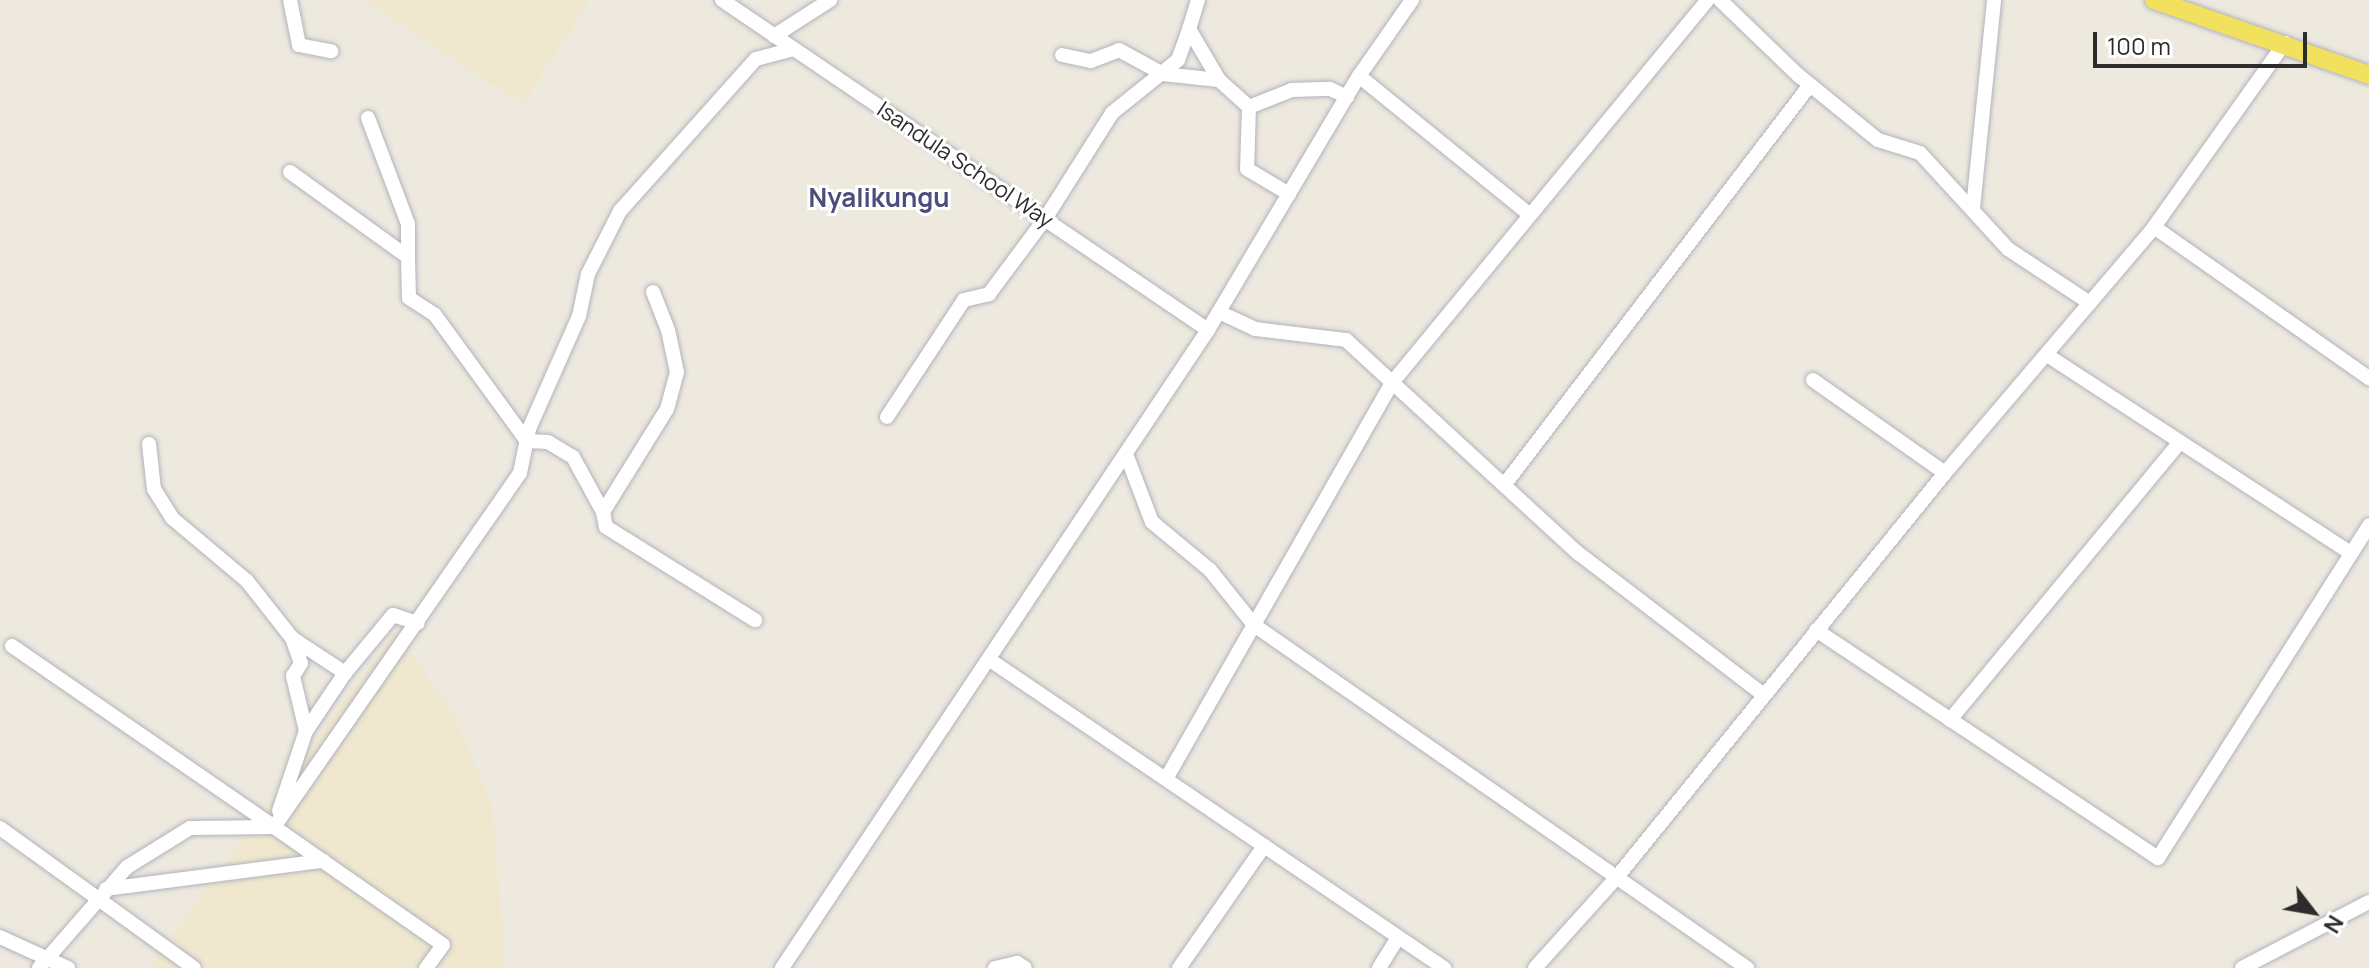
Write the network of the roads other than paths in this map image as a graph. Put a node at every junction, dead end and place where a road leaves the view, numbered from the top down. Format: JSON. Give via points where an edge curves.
{"nodes":[{"id":1,"x":290,"y":0,"type":"edge"},
{"id":2,"x":722,"y":0,"type":"edge"},
{"id":3,"x":830,"y":0,"type":"edge"},
{"id":4,"x":1198,"y":0,"type":"edge"},
{"id":5,"x":1412,"y":0,"type":"edge"},
{"id":6,"x":1708,"y":0,"type":"edge"},
{"id":7,"x":1720,"y":0,"type":"edge"},
{"id":8,"x":1994,"y":0,"type":"edge"},
{"id":9,"x":2154,"y":0,"type":"edge"},
{"id":10,"x":1189,"y":29,"type":"junction"},
{"id":11,"x":774,"y":36,"type":"junction"},
{"id":12,"x":2285,"y":43,"type":"junction"},
{"id":13,"x":793,"y":49,"type":"junction"},
{"id":14,"x":331,"y":51,"type":"dead end"},
{"id":15,"x":1062,"y":55,"type":"dead end"},
{"id":16,"x":1163,"y":74,"type":"junction"},
{"id":17,"x":2369,"y":75,"type":"edge"},
{"id":18,"x":1359,"y":76,"type":"junction"},
{"id":19,"x":1219,"y":80,"type":"junction"},
{"id":20,"x":1810,"y":85,"type":"junction"},
{"id":21,"x":1347,"y":97,"type":"junction"},
{"id":22,"x":1249,"y":107,"type":"junction"},
{"id":23,"x":368,"y":118,"type":"dead end"},
{"id":24,"x":290,"y":172,"type":"dead end"},
{"id":25,"x":1289,"y":194,"type":"junction"},
{"id":26,"x":1973,"y":208,"type":"junction"},
{"id":27,"x":1529,"y":214,"type":"junction"},
{"id":28,"x":1045,"y":219,"type":"junction"},
{"id":29,"x":2154,"y":227,"type":"junction"},
{"id":30,"x":408,"y":257,"type":"junction"},
{"id":31,"x":653,"y":292,"type":"dead end"},
{"id":32,"x":2090,"y":303,"type":"junction"},
{"id":33,"x":1219,"y":312,"type":"junction"},
{"id":34,"x":1208,"y":330,"type":"junction"},
{"id":35,"x":2047,"y":355,"type":"junction"},
{"id":36,"x":2369,"y":378,"type":"edge"},
{"id":37,"x":1813,"y":380,"type":"dead end"},
{"id":38,"x":1391,"y":384,"type":"junction"},
{"id":39,"x":887,"y":417,"type":"dead end"},
{"id":40,"x":527,"y":441,"type":"junction"},
{"id":41,"x":2180,"y":442,"type":"junction"},
{"id":42,"x":149,"y":444,"type":"dead end"},
{"id":43,"x":1126,"y":454,"type":"junction"},
{"id":44,"x":1945,"y":473,"type":"junction"},
{"id":45,"x":1505,"y":484,"type":"junction"},
{"id":46,"x":603,"y":512,"type":"junction"},
{"id":47,"x":2369,"y":525,"type":"edge"},
{"id":48,"x":2348,"y":551,"type":"junction"},
{"id":49,"x":755,"y":620,"type":"dead end"},
{"id":50,"x":418,"y":623,"type":"junction"},
{"id":51,"x":1254,"y":625,"type":"junction"},
{"id":52,"x":1816,"y":630,"type":"junction"},
{"id":53,"x":292,"y":638,"type":"junction"},
{"id":54,"x":12,"y":646,"type":"dead end"},
{"id":55,"x":990,"y":660,"type":"junction"},
{"id":56,"x":345,"y":673,"type":"junction"},
{"id":57,"x":1764,"y":695,"type":"junction"},
{"id":58,"x":1950,"y":720,"type":"junction"},
{"id":59,"x":306,"y":731,"type":"junction"},
{"id":60,"x":1166,"y":779,"type":"junction"},
{"id":61,"x":274,"y":827,"type":"junction"},
{"id":62,"x":0,"y":828,"type":"edge"},
{"id":63,"x":1264,"y":846,"type":"junction"},
{"id":64,"x":323,"y":861,"type":"junction"},
{"id":65,"x":1617,"y":877,"type":"junction"},
{"id":66,"x":102,"y":894,"type":"junction"},
{"id":67,"x":2369,"y":902,"type":"edge"},
{"id":68,"x":0,"y":937,"type":"edge"},
{"id":69,"x":1398,"y":938,"type":"junction"},
{"id":70,"x":42,"y":962,"type":"edge"},
{"id":71,"x":68,"y":968,"type":"edge"},
{"id":72,"x":194,"y":968,"type":"edge"},
{"id":73,"x":426,"y":968,"type":"edge"},
{"id":74,"x":782,"y":968,"type":"edge"},
{"id":75,"x":995,"y":968,"type":"edge"},
{"id":76,"x":1025,"y":968,"type":"edge"},
{"id":77,"x":1179,"y":968,"type":"edge"},
{"id":78,"x":1379,"y":968,"type":"edge"},
{"id":79,"x":1444,"y":968,"type":"edge"},
{"id":80,"x":1535,"y":968,"type":"edge"},
{"id":81,"x":1747,"y":968,"type":"edge"},
{"id":82,"x":2242,"y":968,"type":"edge"}],
"edges":[{"from":1,"to":14,"type":"street","via":[[299,45]]},
{"from":2,"to":11,"type":"street","name":"Isandula School Way"},
{"from":3,"to":11,"type":"street"},
{"from":4,"to":10,"type":"street"},
{"from":5,"to":18,"type":"street"},
{"from":6,"to":27,"type":"street"},
{"from":7,"to":20,"type":"street"},
{"from":8,"to":26,"type":"street"},
{"from":9,"to":12,"type":"main road"},
{"from":10,"to":16,"type":"street","via":[[1178,60]]},
{"from":10,"to":19,"type":"street"},
{"from":11,"to":13,"type":"street","name":"Isandula School Way"},
{"from":12,"to":17,"type":"main road"},
{"from":12,"to":29,"type":"street"},
{"from":13,"to":28,"type":"street","name":"Isandula School Way"},
{"from":13,"to":40,"type":"street","via":[[756,59],[620,211],[588,274],[579,316]]},
{"from":15,"to":16,"type":"street","via":[[1091,61],[1119,50]]},
{"from":16,"to":19,"type":"street"},
{"from":16,"to":28,"type":"street","via":[[1112,113]]},
{"from":18,"to":21,"type":"street"},
{"from":18,"to":27,"type":"street"},
{"from":19,"to":22,"type":"street"},
{"from":20,"to":26,"type":"street","via":[[1878,140],[1920,153]]},
{"from":20,"to":45,"type":"street"},
{"from":21,"to":22,"type":"street","via":[[1330,89],[1292,90]]},
{"from":21,"to":25,"type":"street"},
{"from":22,"to":25,"type":"street","via":[[1247,169]]},
{"from":23,"to":30,"type":"street","via":[[408,224]]},
{"from":24,"to":30,"type":"street"},
{"from":25,"to":33,"type":"street"},
{"from":26,"to":32,"type":"street","via":[[2008,249]]},
{"from":27,"to":38,"type":"street"},
{"from":28,"to":34,"type":"street","name":"Isandula School Way"},
{"from":28,"to":39,"type":"street","via":[[989,294],[964,300]]},
{"from":29,"to":32,"type":"street"},
{"from":29,"to":36,"type":"street"},
{"from":30,"to":40,"type":"street","via":[[409,298],[435,315]]},
{"from":31,"to":46,"type":"street","via":[[677,372],[667,409]]},
{"from":32,"to":35,"type":"street"},
{"from":33,"to":34,"type":"street"},
{"from":33,"to":38,"type":"street","via":[[1255,329],[1346,340]]},
{"from":34,"to":43,"type":"street"},
{"from":35,"to":41,"type":"street"},
{"from":35,"to":44,"type":"street"},
{"from":37,"to":44,"type":"street"},
{"from":38,"to":45,"type":"street"},
{"from":38,"to":51,"type":"street"},
{"from":40,"to":46,"type":"street","via":[[548,442],[573,457]]},
{"from":40,"to":50,"type":"street","via":[[520,473]]},
{"from":41,"to":48,"type":"street"},
{"from":41,"to":58,"type":"street"},
{"from":42,"to":53,"type":"street","via":[[154,489],[172,518],[247,581]]},
{"from":43,"to":51,"type":"street","via":[[1152,522],[1210,570]]},
{"from":43,"to":55,"type":"street"},
{"from":44,"to":52,"type":"street"},
{"from":45,"to":57,"type":"street","via":[[1578,553]]},
{"from":46,"to":49,"type":"street","via":[[606,527],[622,540]]},
{"from":47,"to":48,"type":"street"},
{"from":48,"to":58,"type":"street","via":[[2158,858]]},
{"from":50,"to":56,"type":"street","via":[[393,615]]},
{"from":50,"to":61,"type":"street"},
{"from":51,"to":60,"type":"street"},
{"from":51,"to":65,"type":"street"},
{"from":52,"to":57,"type":"street"},
{"from":52,"to":58,"type":"street"},
{"from":53,"to":56,"type":"street"},
{"from":53,"to":59,"type":"street","via":[[301,663],[293,676]]},
{"from":54,"to":61,"type":"street"},
{"from":55,"to":60,"type":"street"},
{"from":55,"to":74,"type":"street"},
{"from":56,"to":59,"type":"street"},
{"from":57,"to":65,"type":"street"},
{"from":59,"to":61,"type":"street"},
{"from":60,"to":63,"type":"street"},
{"from":61,"to":64,"type":"street"},
{"from":61,"to":66,"type":"street","via":[[190,828],[127,867]]},
{"from":62,"to":66,"type":"street"},
{"from":63,"to":69,"type":"street"},
{"from":63,"to":77,"type":"street"},
{"from":64,"to":66,"type":"street"},
{"from":64,"to":73,"type":"street","via":[[443,945]]},
{"from":65,"to":80,"type":"street"},
{"from":65,"to":81,"type":"street"},
{"from":66,"to":70,"type":"street"},
{"from":66,"to":72,"type":"street"},
{"from":67,"to":82,"type":"street"},
{"from":68,"to":70,"type":"street"},
{"from":69,"to":78,"type":"street"},
{"from":69,"to":79,"type":"street"},
{"from":70,"to":71,"type":"street"},
{"from":75,"to":76,"type":"street","via":[[1017,963]]}]}
